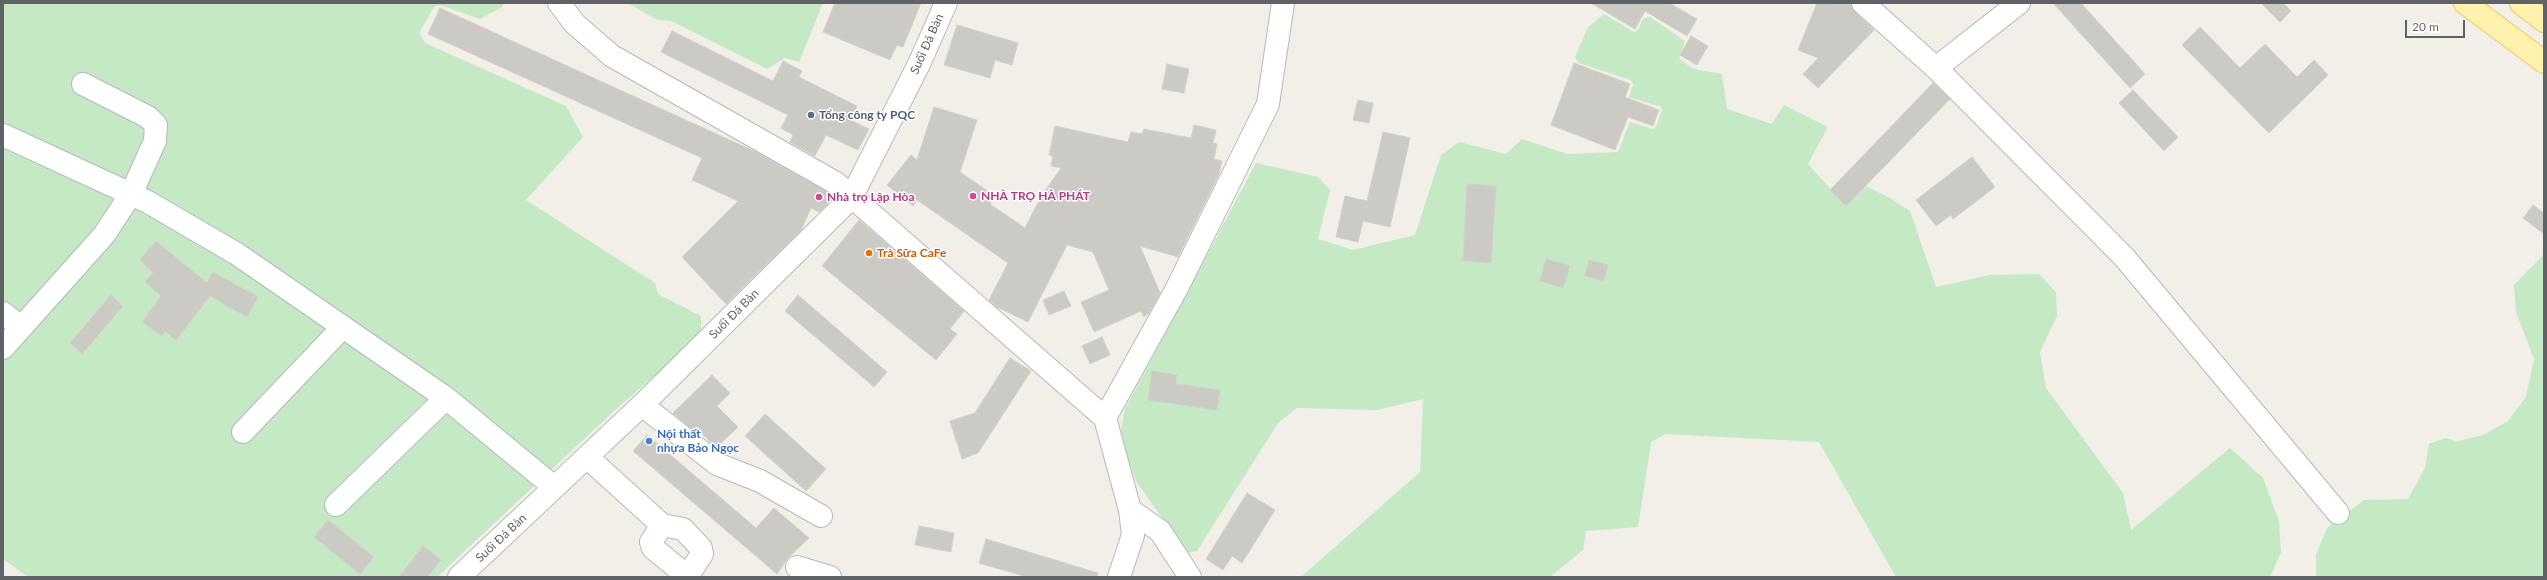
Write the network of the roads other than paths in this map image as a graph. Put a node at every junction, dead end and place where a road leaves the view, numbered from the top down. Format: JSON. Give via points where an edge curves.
{"nodes":[{"id":1,"x":559,"y":3,"type":"edge"},
{"id":2,"x":946,"y":3,"type":"edge"},
{"id":3,"x":1283,"y":3,"type":"edge"},
{"id":4,"x":1863,"y":3,"type":"edge"},
{"id":5,"x":2019,"y":3,"type":"edge"},
{"id":6,"x":2465,"y":3,"type":"edge"},
{"id":7,"x":2522,"y":3,"type":"edge"},
{"id":8,"x":2544,"y":21,"type":"edge"},
{"id":9,"x":2544,"y":62,"type":"edge"},
{"id":10,"x":1936,"y":68,"type":"junction"},
{"id":11,"x":83,"y":84,"type":"dead end"},
{"id":12,"x":3,"y":135,"type":"edge"},
{"id":13,"x":131,"y":194,"type":"junction"},
{"id":14,"x":851,"y":198,"type":"junction"},
{"id":15,"x":3,"y":313,"type":"edge"},
{"id":16,"x":21,"y":327,"type":"junction"},
{"id":17,"x":342,"y":328,"type":"junction"},
{"id":18,"x":3,"y":348,"type":"edge"},
{"id":19,"x":446,"y":398,"type":"junction"},
{"id":20,"x":642,"y":406,"type":"junction"},
{"id":21,"x":1105,"y":418,"type":"junction"},
{"id":22,"x":243,"y":432,"type":"dead end"},
{"id":23,"x":587,"y":457,"type":"junction"},
{"id":24,"x":554,"y":487,"type":"junction"},
{"id":25,"x":336,"y":505,"type":"dead end"},
{"id":26,"x":1130,"y":510,"type":"junction"},
{"id":27,"x":2338,"y":513,"type":"dead end"},
{"id":28,"x":821,"y":516,"type":"dead end"},
{"id":29,"x":662,"y":525,"type":"junction"},
{"id":30,"x":797,"y":567,"type":"dead end"},
{"id":31,"x":459,"y":577,"type":"edge"},
{"id":32,"x":687,"y":577,"type":"edge"},
{"id":33,"x":830,"y":577,"type":"edge"},
{"id":34,"x":1119,"y":577,"type":"edge"},
{"id":35,"x":1190,"y":577,"type":"edge"}],
"edges":[{"from":1,"to":14,"type":"street","via":[[575,24],[612,56],[836,183]]},
{"from":2,"to":14,"type":"street","name":"Suối Đá Bàn","via":[[919,64]]},
{"from":3,"to":21,"type":"street","via":[[1268,104],[1177,288]]},
{"from":4,"to":10,"type":"street"},
{"from":5,"to":10,"type":"street"},
{"from":6,"to":9,"type":"main road"},
{"from":7,"to":8,"type":"main road"},
{"from":10,"to":27,"type":"street","via":[[2124,257]]},
{"from":11,"to":13,"type":"street","via":[[148,117],[156,125],[155,141]]},
{"from":12,"to":13,"type":"street"},
{"from":13,"to":16,"type":"street","via":[[104,235]]},
{"from":13,"to":17,"type":"street","via":[[237,254]]},
{"from":14,"to":20,"type":"street","name":"Suối Đá Bàn"},
{"from":14,"to":21,"type":"street"},
{"from":15,"to":16,"type":"street"},
{"from":16,"to":18,"type":"street"},
{"from":17,"to":19,"type":"street"},
{"from":17,"to":22,"type":"street"},
{"from":19,"to":24,"type":"street"},
{"from":19,"to":25,"type":"street"},
{"from":20,"to":23,"type":"street","name":"Suối Đá Bàn"},
{"from":20,"to":28,"type":"street","via":[[717,464],[760,482]]},
{"from":21,"to":26,"type":"street"},
{"from":23,"to":24,"type":"street","name":"Suối Đá Bàn"},
{"from":23,"to":29,"type":"street"},
{"from":24,"to":31,"type":"street","name":"Suối Đá Bàn"},
{"from":26,"to":34,"type":"street","via":[[1133,535]]},
{"from":26,"to":35,"type":"street","via":[[1160,531]]},
{"from":29,"to":32,"type":"street","via":[[651,542],[653,548]]},
{"from":29,"to":32,"type":"street","via":[[683,529],[701,548],[702,554]]},
{"from":30,"to":33,"type":"street"}]}
